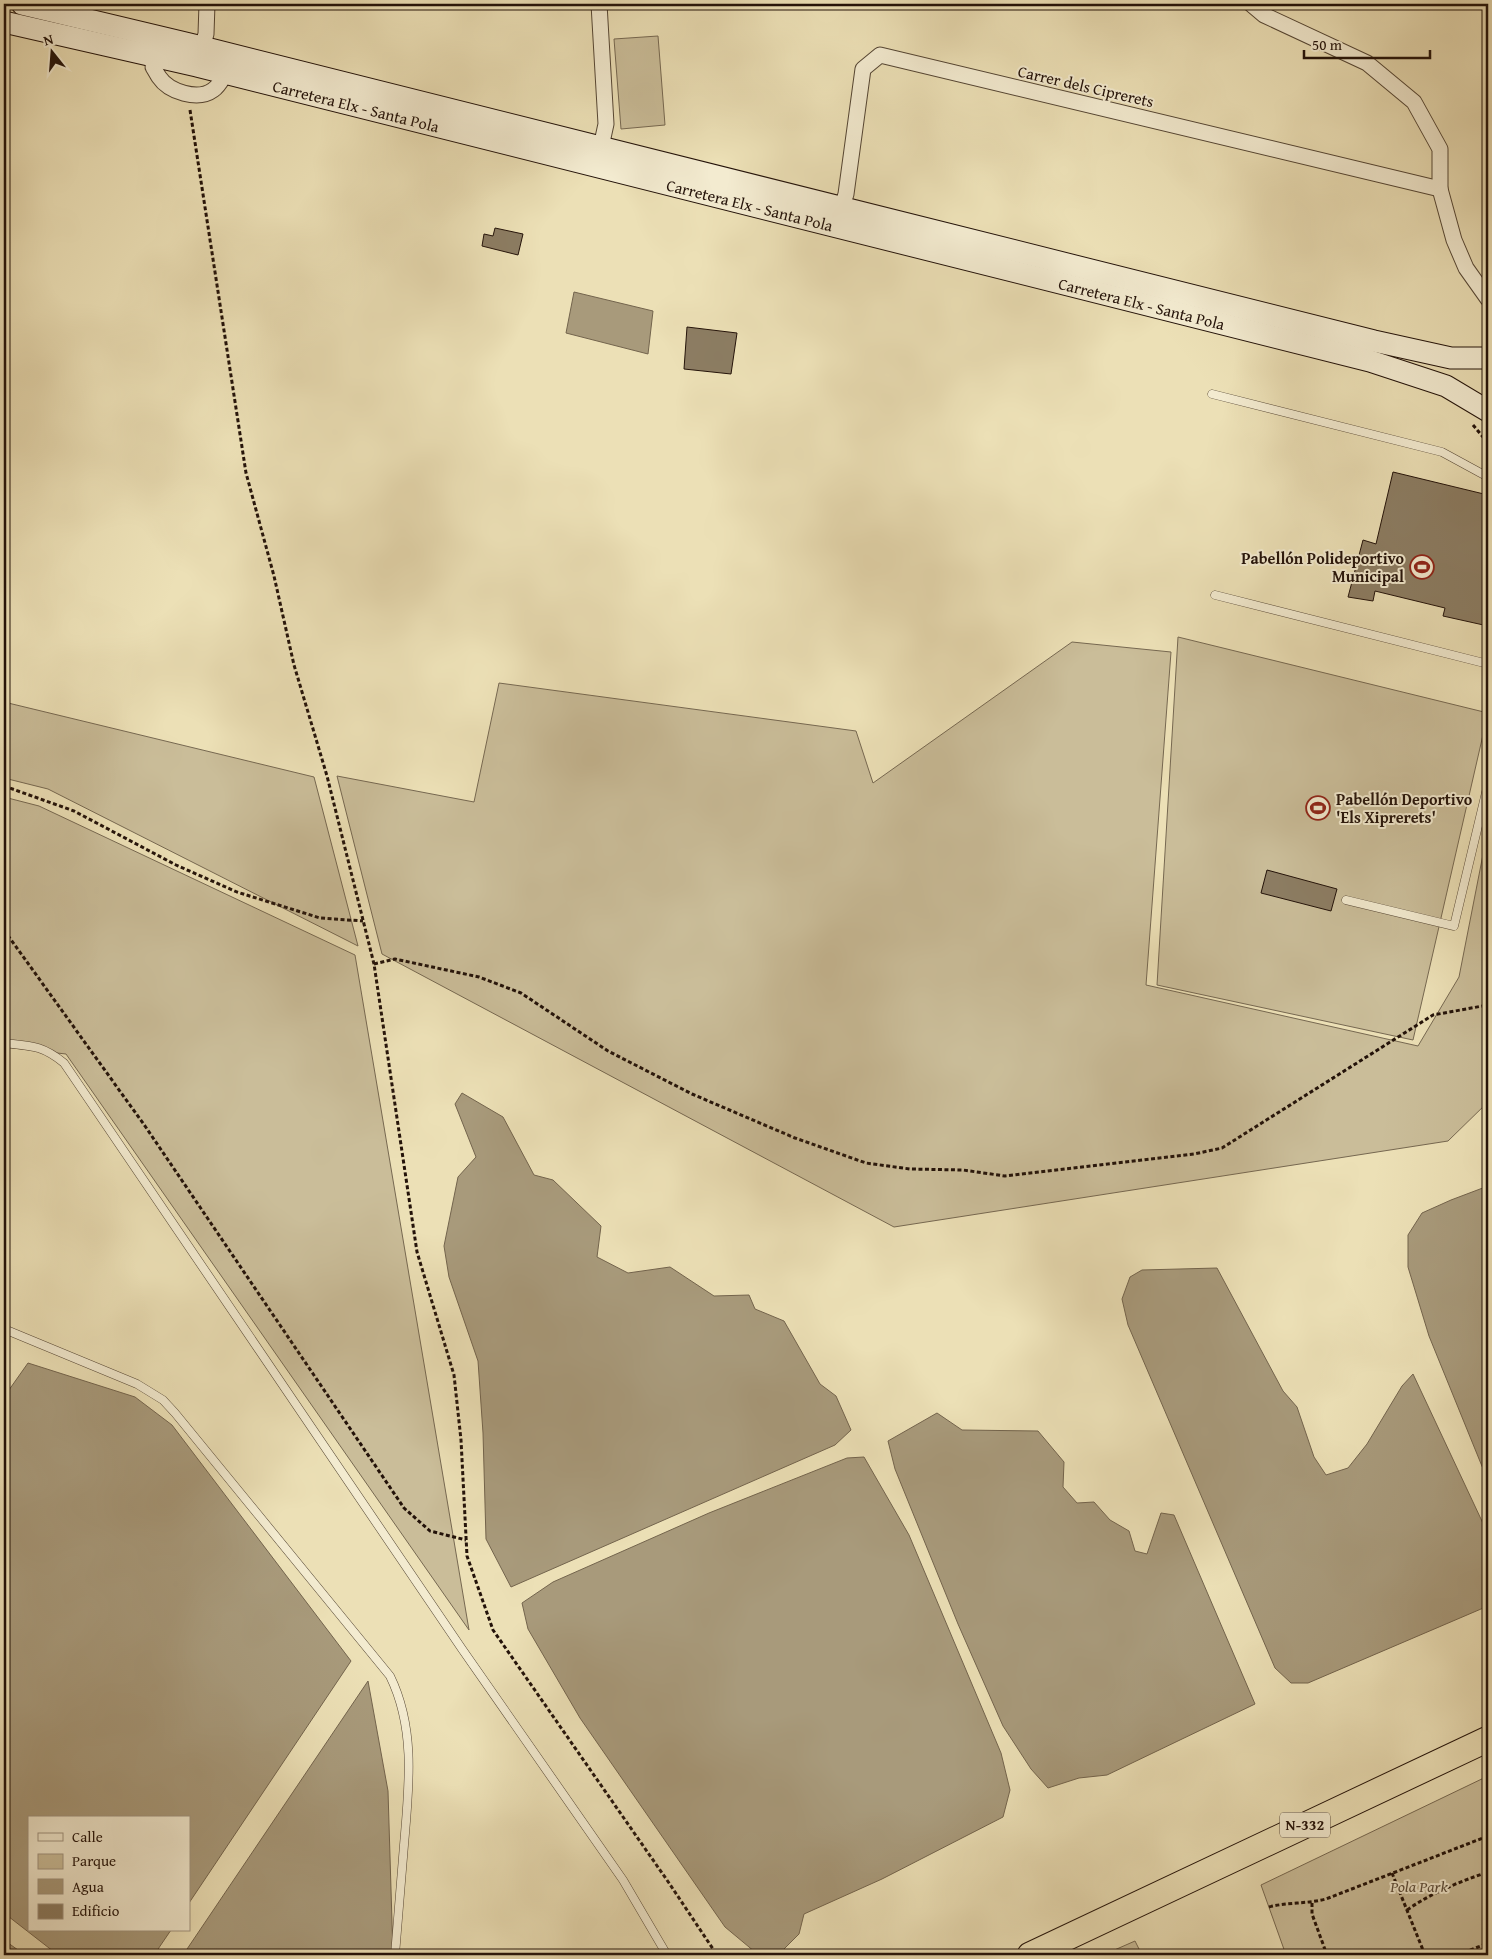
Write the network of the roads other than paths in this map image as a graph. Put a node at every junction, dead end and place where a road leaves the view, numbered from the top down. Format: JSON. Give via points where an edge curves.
{"nodes":[{"id":1,"x":22,"y":4,"type":"edge"},
{"id":2,"x":207,"y":4,"type":"edge"},
{"id":3,"x":599,"y":4,"type":"edge"},
{"id":4,"x":1251,"y":4,"type":"edge"},
{"id":5,"x":4,"y":22,"type":"edge"},
{"id":6,"x":202,"y":47,"type":"junction"},
{"id":7,"x":153,"y":67,"type":"dead end"},
{"id":8,"x":225,"y":74,"type":"junction"},
{"id":9,"x":602,"y":147,"type":"junction"},
{"id":10,"x":1440,"y":189,"type":"junction"},
{"id":11,"x":842,"y":207,"type":"junction"},
{"id":12,"x":1488,"y":299,"type":"edge"},
{"id":13,"x":1488,"y":358,"type":"edge"},
{"id":14,"x":1212,"y":394,"type":"dead end"},
{"id":15,"x":1488,"y":411,"type":"edge"},
{"id":16,"x":1488,"y":477,"type":"edge"},
{"id":17,"x":1215,"y":595,"type":"dead end"},
{"id":18,"x":1488,"y":664,"type":"edge"},
{"id":19,"x":1488,"y":784,"type":"edge"},
{"id":20,"x":1346,"y":900,"type":"dead end"},
{"id":21,"x":4,"y":1043,"type":"edge"},
{"id":22,"x":4,"y":1329,"type":"edge"},
{"id":23,"x":1488,"y":1739,"type":"edge"},
{"id":24,"x":395,"y":1955,"type":"edge"},
{"id":25,"x":667,"y":1955,"type":"edge"},
{"id":26,"x":1030,"y":1955,"type":"edge"}],
"edges":[{"from":1,"to":6,"type":"main road","name":"Carretera Elx - Santa Pola"},
{"from":2,"to":6,"type":"street"},
{"from":3,"to":9,"type":"street","via":[[606,124]]},
{"from":4,"to":10,"type":"street","via":[[1264,15],[1367,63],[1414,102],[1440,149]]},
{"from":5,"to":8,"type":"main road","name":"Carretera Elx - Santa Pola"},
{"from":6,"to":9,"type":"main road","name":"Carretera Elx - Santa Pola"},
{"from":7,"to":8,"type":"street","via":[[160,79],[175,90],[191,94],[202,95],[214,90]]},
{"from":8,"to":15,"type":"main road","name":"Carretera Elx - Santa Pola","via":[[1370,361],[1446,386]]},
{"from":9,"to":11,"type":"main road","name":"Carretera Elx - Santa Pola"},
{"from":10,"to":11,"type":"street","name":"Carrer dels Ciprerets","via":[[880,55],[863,69]]},
{"from":10,"to":12,"type":"street","via":[[1454,240],[1466,268]]},
{"from":11,"to":13,"type":"main road","name":"Carretera Elx - Santa Pola","via":[[1374,341],[1451,358]]},
{"from":14,"to":16,"type":"lane","via":[[1442,452]]},
{"from":17,"to":18,"type":"lane"},
{"from":19,"to":20,"type":"lane","via":[[1454,926]]},
{"from":21,"to":25,"type":"lane","via":[[35,1046],[51,1052],[64,1063],[623,1880]]},
{"from":22,"to":24,"type":"lane","via":[[137,1384],[163,1400],[390,1676],[404,1713],[408,1778]]},
{"from":23,"to":26,"type":"highway","number":"N-332"}]}
